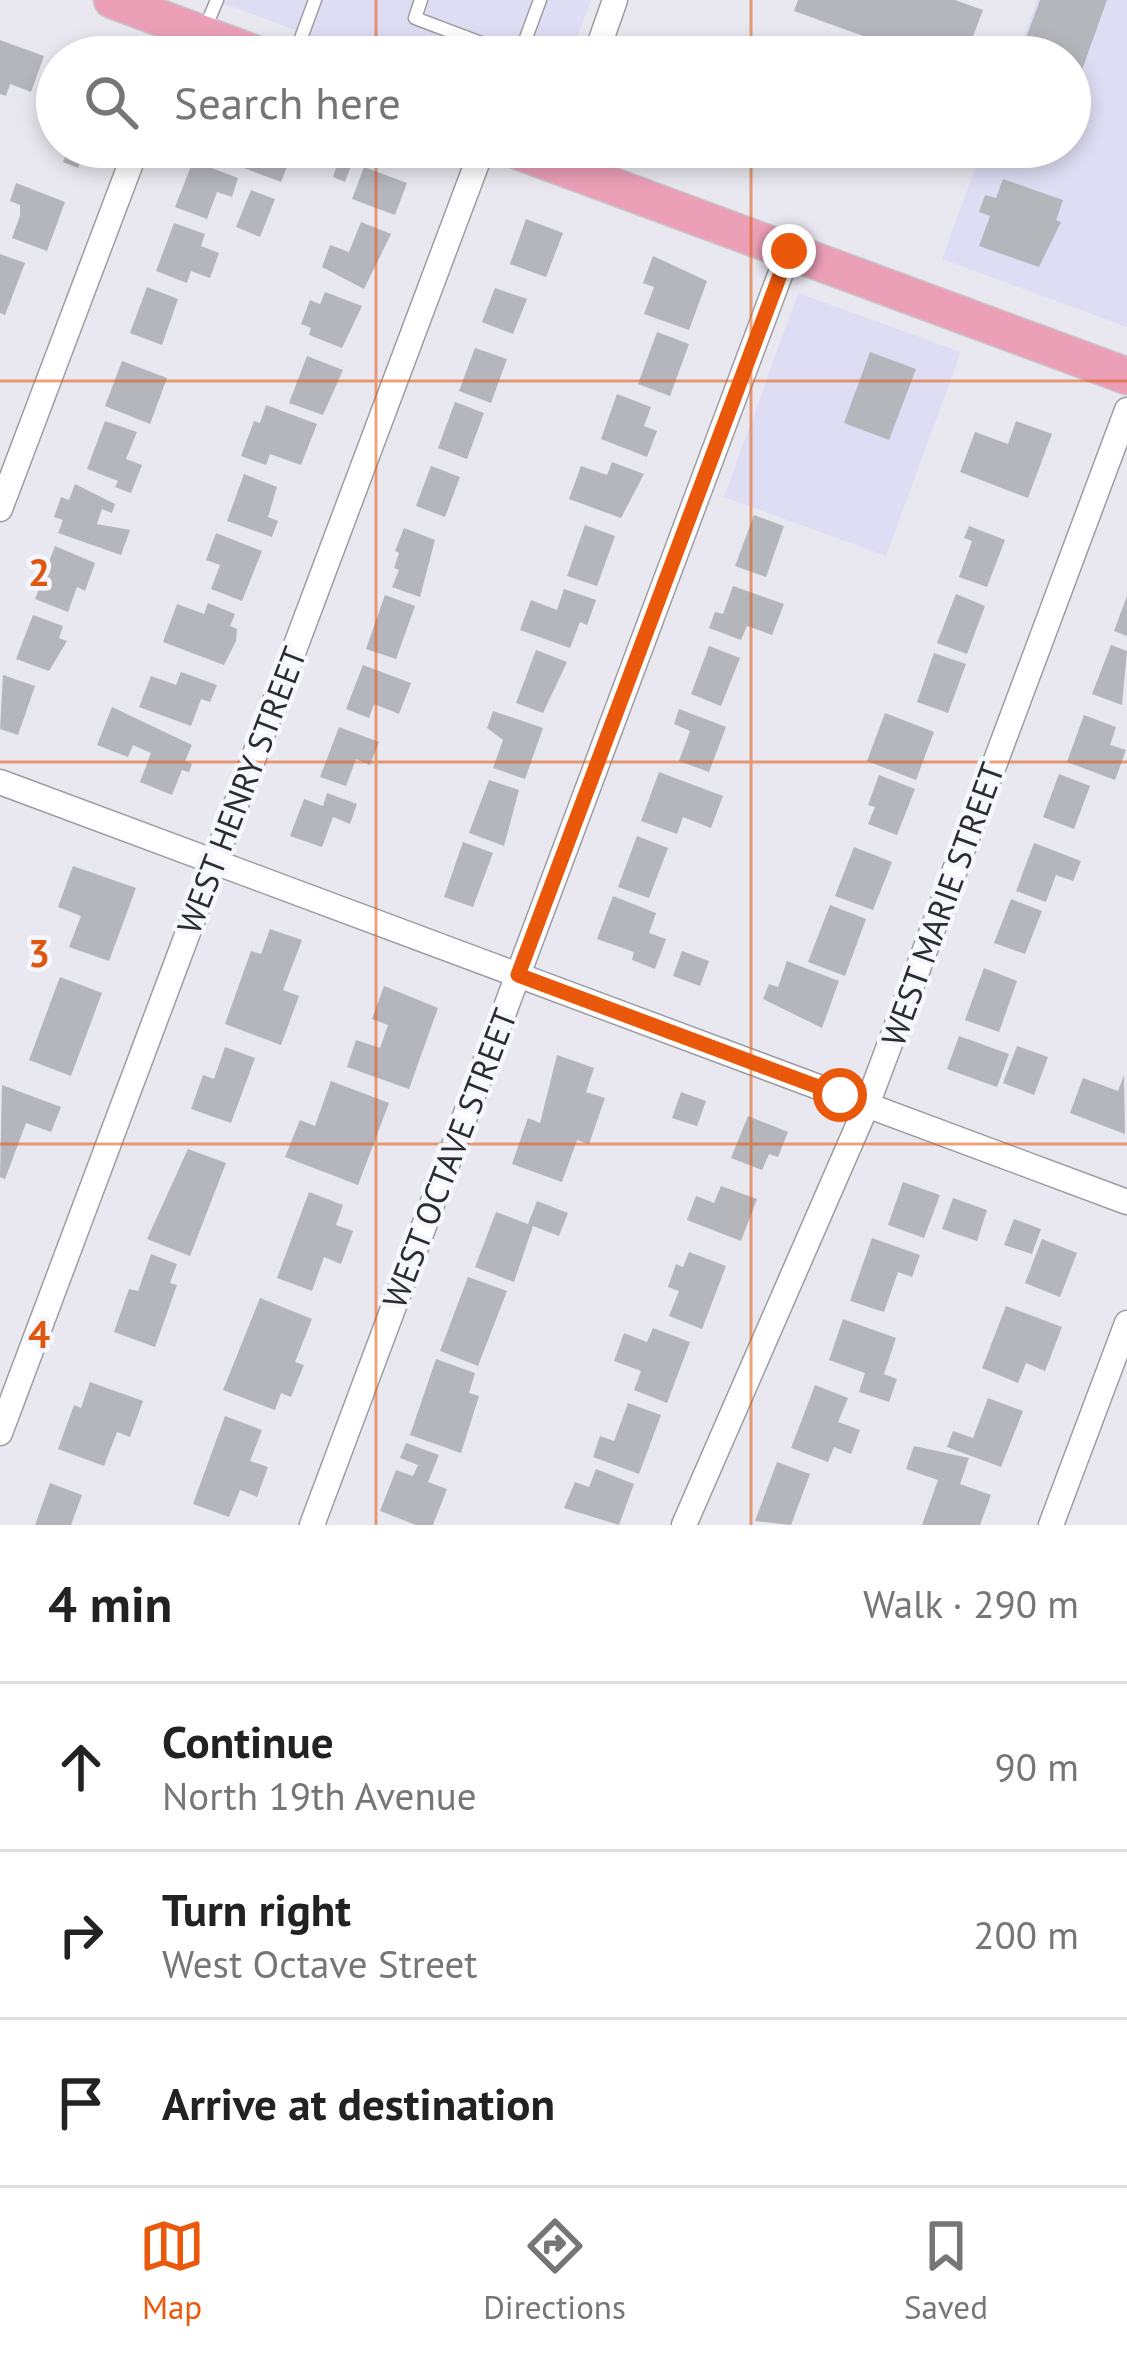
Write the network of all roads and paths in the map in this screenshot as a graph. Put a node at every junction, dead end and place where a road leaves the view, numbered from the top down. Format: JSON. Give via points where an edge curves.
{"nodes":[{"id":1,"x":112,"y":0,"type":"edge"},
{"id":2,"x":218,"y":0,"type":"edge"},
{"id":3,"x":315,"y":0,"type":"edge"},
{"id":4,"x":421,"y":0,"type":"edge"},
{"id":5,"x":540,"y":0,"type":"edge"},
{"id":6,"x":615,"y":0,"type":"edge"},
{"id":7,"x":177,"y":27,"type":"edge"},
{"id":8,"x":302,"y":36,"type":"edge"},
{"id":9,"x":460,"y":36,"type":"edge"},
{"id":10,"x":526,"y":36,"type":"edge"},
{"id":11,"x":602,"y":36,"type":"edge"},
{"id":12,"x":129,"y":168,"type":"edge"},
{"id":13,"x":474,"y":168,"type":"edge"},
{"id":14,"x":588,"y":168,"type":"edge"},
{"id":15,"x":789,"y":251,"type":"junction"},
{"id":16,"x":1127,"y":376,"type":"edge"},
{"id":17,"x":1127,"y":410,"type":"edge"},
{"id":18,"x":0,"y":508,"type":"edge"},
{"id":19,"x":0,"y":782,"type":"edge"},
{"id":20,"x":214,"y":861,"type":"junction"},
{"id":21,"x":518,"y":975,"type":"junction"},
{"id":22,"x":867,"y":1105,"type":"junction"},
{"id":23,"x":1127,"y":1202,"type":"edge"},
{"id":24,"x":1127,"y":1323,"type":"edge"},
{"id":25,"x":0,"y":1433,"type":"edge"},
{"id":26,"x":312,"y":1525,"type":"edge"},
{"id":27,"x":684,"y":1525,"type":"edge"},
{"id":28,"x":1051,"y":1525,"type":"edge"}],
"edges":[{"from":1,"to":7,"type":"main road"},
{"from":2,"to":7,"type":"lane"},
{"from":3,"to":8,"type":"lane"},
{"from":4,"to":9,"type":"lane","via":[[415,18]]},
{"from":5,"to":10,"type":"lane"},
{"from":6,"to":11,"type":"street"},
{"from":12,"to":18,"type":"street"},
{"from":13,"to":20,"type":"street","name":"WEST HENRY STREET"},
{"from":14,"to":15,"type":"main road"},
{"from":15,"to":16,"type":"main road"},
{"from":15,"to":21,"type":"street","name":"WEST OCTAVE STREET"},
{"from":17,"to":22,"type":"street","name":"WEST MARIE STREET"},
{"from":19,"to":20,"type":"street"},
{"from":20,"to":21,"type":"street"},
{"from":20,"to":25,"type":"street","name":"WEST HENRY STREET"},
{"from":21,"to":22,"type":"street"},
{"from":21,"to":26,"type":"street","name":"WEST OCTAVE STREET"},
{"from":22,"to":23,"type":"street"},
{"from":22,"to":27,"type":"street","name":"WEST MARIE STREET"},
{"from":24,"to":28,"type":"street"}]}
